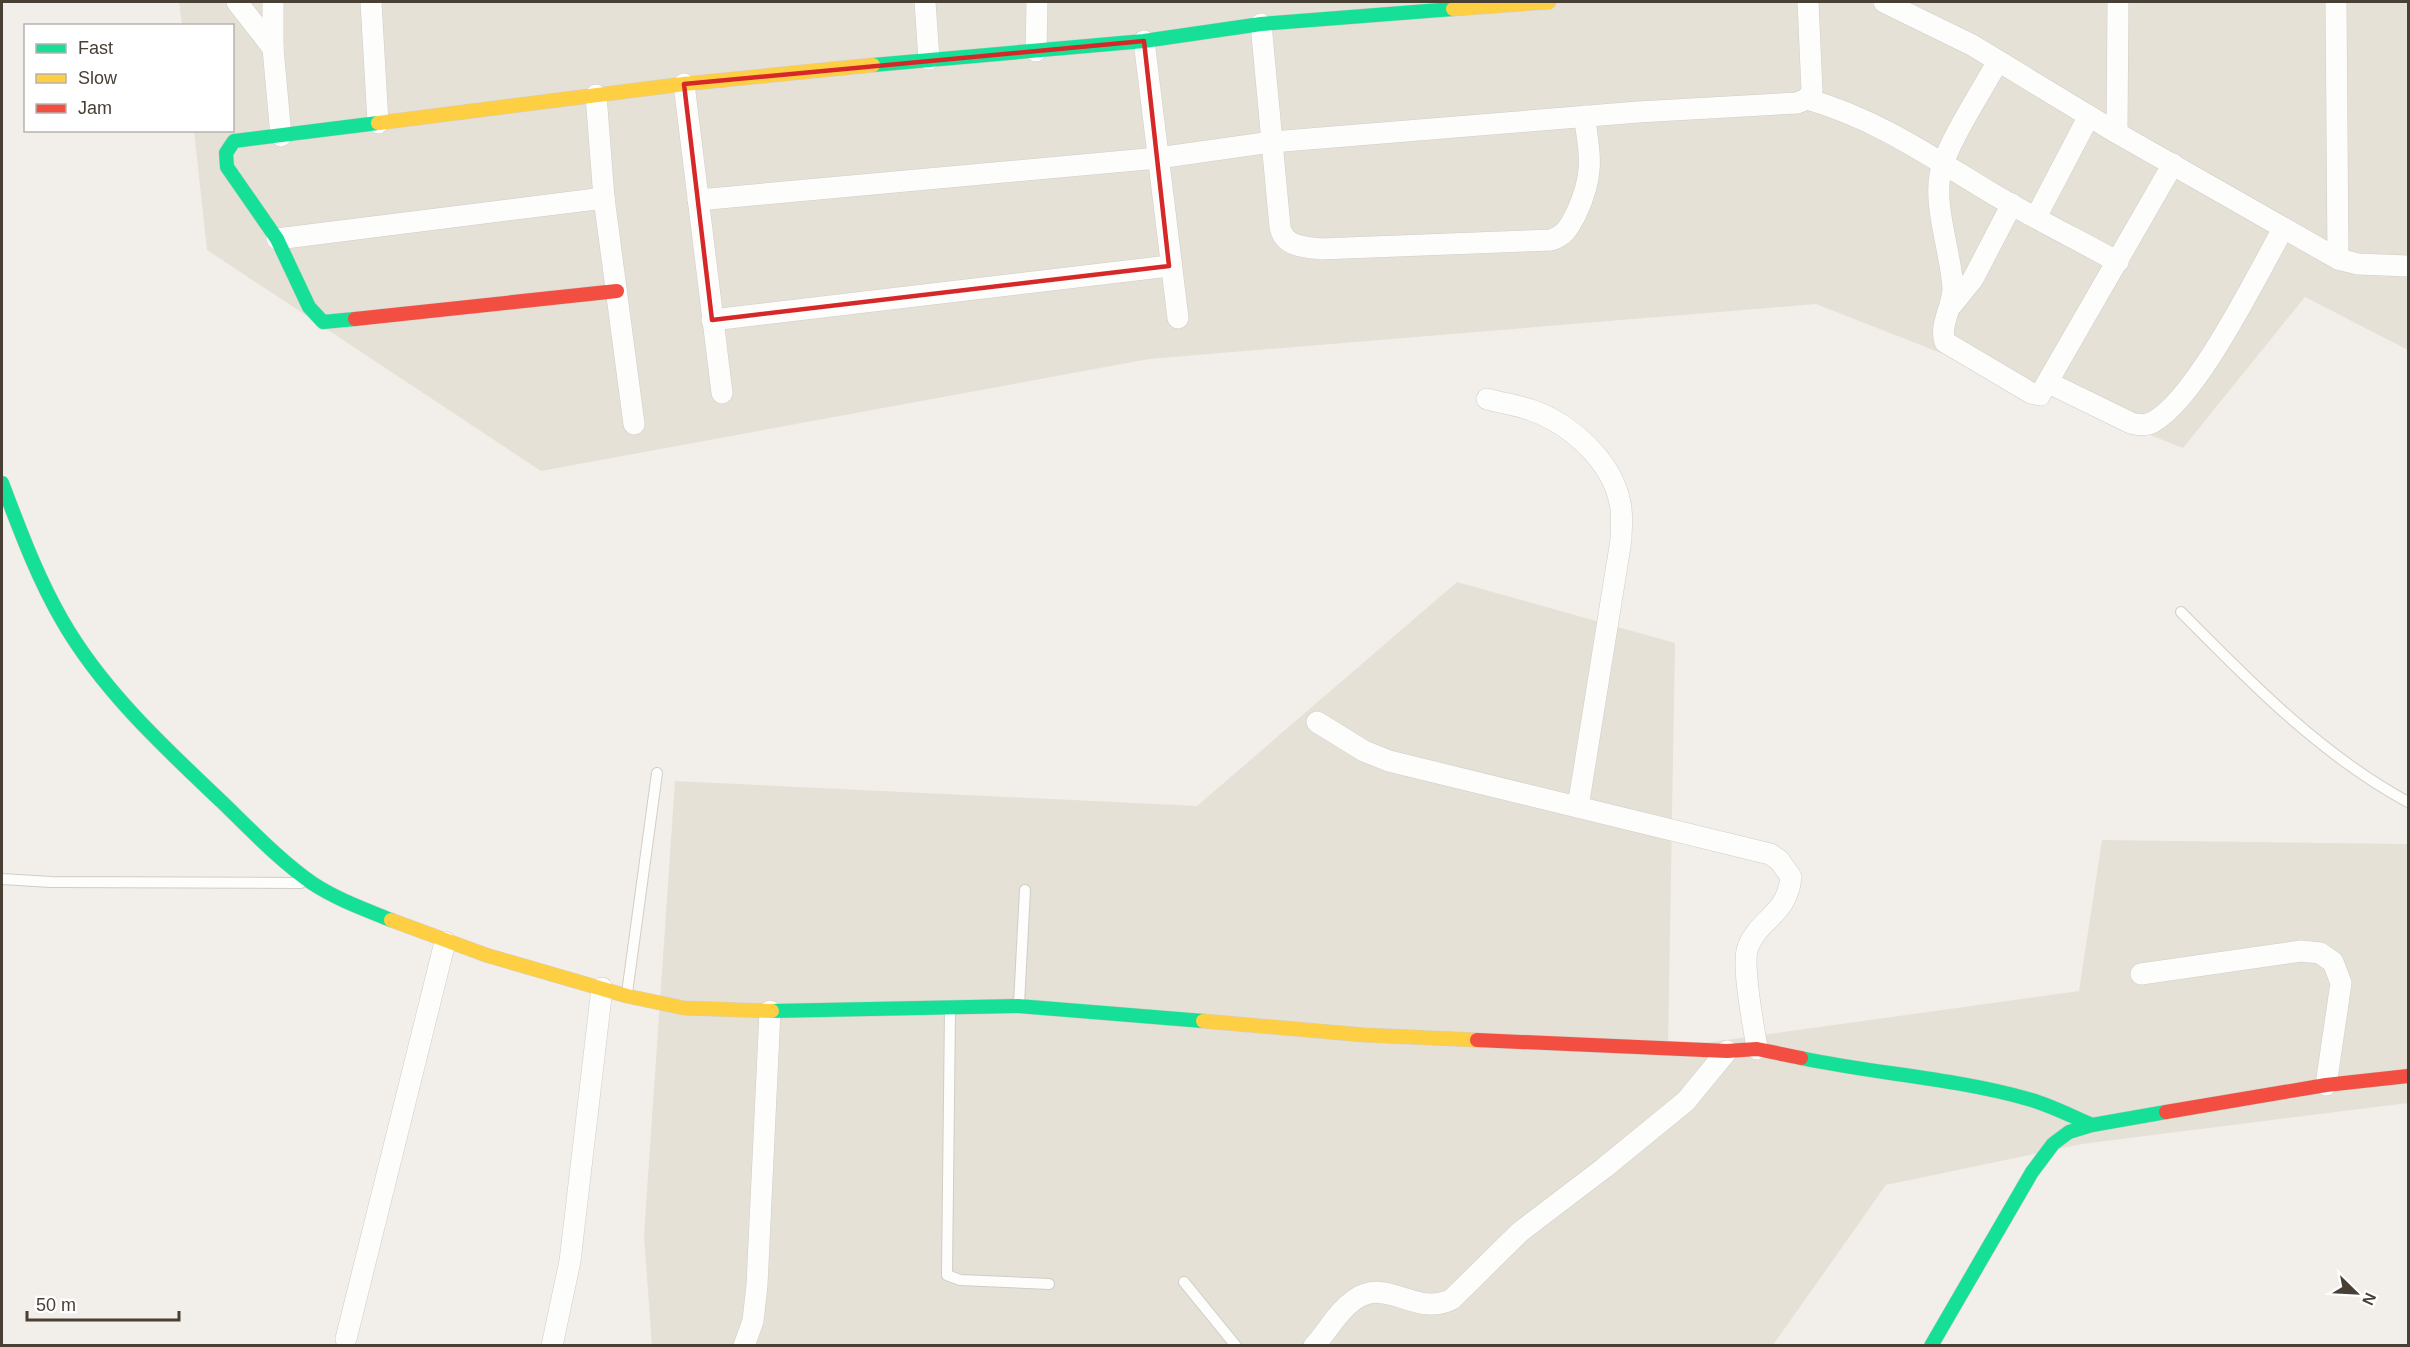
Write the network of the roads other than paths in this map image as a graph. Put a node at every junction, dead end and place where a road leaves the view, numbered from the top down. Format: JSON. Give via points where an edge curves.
{"nodes":[{"id":1,"x":237,"y":2,"type":"edge"},
{"id":2,"x":273,"y":2,"type":"edge"},
{"id":3,"x":371,"y":2,"type":"edge"},
{"id":4,"x":926,"y":2,"type":"edge"},
{"id":5,"x":1037,"y":2,"type":"edge"},
{"id":6,"x":1544,"y":2,"type":"edge"},
{"id":7,"x":1549,"y":2,"type":"edge"},
{"id":8,"x":1808,"y":2,"type":"edge"},
{"id":9,"x":1884,"y":2,"type":"edge"},
{"id":10,"x":2118,"y":2,"type":"edge"},
{"id":11,"x":2336,"y":2,"type":"edge"},
{"id":12,"x":1261,"y":24,"type":"junction"},
{"id":13,"x":1144,"y":41,"type":"junction"},
{"id":14,"x":273,"y":48,"type":"junction"},
{"id":15,"x":1036,"y":51,"type":"junction"},
{"id":16,"x":929,"y":59,"type":"junction"},
{"id":17,"x":1998,"y":61,"type":"junction"},
{"id":18,"x":684,"y":84,"type":"junction"},
{"id":19,"x":596,"y":95,"type":"junction"},
{"id":20,"x":1807,"y":99,"type":"junction"},
{"id":21,"x":1584,"y":116,"type":"junction"},
{"id":22,"x":2089,"y":116,"type":"junction"},
{"id":23,"x":378,"y":123,"type":"junction"},
{"id":24,"x":2117,"y":133,"type":"junction"},
{"id":25,"x":281,"y":136,"type":"junction"},
{"id":26,"x":1272,"y":142,"type":"junction"},
{"id":27,"x":1158,"y":158,"type":"junction"},
{"id":28,"x":1944,"y":163,"type":"junction"},
{"id":29,"x":2173,"y":164,"type":"junction"},
{"id":30,"x":604,"y":198,"type":"junction"},
{"id":31,"x":698,"y":200,"type":"junction"},
{"id":32,"x":2012,"y":204,"type":"junction"},
{"id":33,"x":2036,"y":217,"type":"junction"},
{"id":34,"x":2283,"y":229,"type":"junction"},
{"id":35,"x":277,"y":239,"type":"junction"},
{"id":36,"x":2338,"y":259,"type":"junction"},
{"id":37,"x":2118,"y":262,"type":"junction"},
{"id":38,"x":1170,"y":266,"type":"junction"},
{"id":39,"x":2409,"y":266,"type":"edge"},
{"id":40,"x":617,"y":291,"type":"junction"},
{"id":41,"x":1952,"y":306,"type":"junction"},
{"id":42,"x":1178,"y":318,"type":"dead end"},
{"id":43,"x":712,"y":320,"type":"junction"},
{"id":44,"x":2049,"y":383,"type":"junction"},
{"id":45,"x":722,"y":393,"type":"dead end"},
{"id":46,"x":1487,"y":399,"type":"dead end"},
{"id":47,"x":634,"y":424,"type":"dead end"},
{"id":48,"x":2,"y":483,"type":"edge"},
{"id":49,"x":2181,"y":612,"type":"dead end"},
{"id":50,"x":1317,"y":722,"type":"dead end"},
{"id":51,"x":657,"y":773,"type":"dead end"},
{"id":52,"x":2409,"y":802,"type":"edge"},
{"id":53,"x":1578,"y":807,"type":"junction"},
{"id":54,"x":2,"y":879,"type":"edge"},
{"id":55,"x":312,"y":883,"type":"junction"},
{"id":56,"x":1025,"y":890,"type":"dead end"},
{"id":57,"x":446,"y":942,"type":"junction"},
{"id":58,"x":2141,"y":974,"type":"dead end"},
{"id":59,"x":602,"y":988,"type":"junction"},
{"id":60,"x":627,"y":996,"type":"junction"},
{"id":61,"x":1018,"y":1006,"type":"junction"},
{"id":62,"x":950,"y":1007,"type":"junction"},
{"id":63,"x":770,"y":1011,"type":"junction"},
{"id":64,"x":1757,"y":1049,"type":"junction"},
{"id":65,"x":1727,"y":1051,"type":"junction"},
{"id":66,"x":2409,"y":1076,"type":"edge"},
{"id":67,"x":2326,"y":1085,"type":"junction"},
{"id":68,"x":2092,"y":1125,"type":"junction"},
{"id":69,"x":1184,"y":1282,"type":"dead end"},
{"id":70,"x":1049,"y":1284,"type":"dead end"},
{"id":71,"x":346,"y":1339,"type":"dead end"},
{"id":72,"x":552,"y":1346,"type":"edge"},
{"id":73,"x":744,"y":1346,"type":"edge"},
{"id":74,"x":1236,"y":1346,"type":"edge"},
{"id":75,"x":1314,"y":1346,"type":"edge"},
{"id":76,"x":1931,"y":1346,"type":"edge"}],
"edges":[{"from":1,"to":14,"type":"street"},
{"from":2,"to":14,"type":"street"},
{"from":3,"to":23,"type":"street"},
{"from":4,"to":16,"type":"street"},
{"from":5,"to":15,"type":"street"},
{"from":6,"to":7,"type":"street"},
{"from":6,"to":12,"type":"street"},
{"from":8,"to":20,"type":"street","via":[[1812,91]]},
{"from":9,"to":17,"type":"street","via":[[1933,23]]},
{"from":10,"to":24,"type":"street"},
{"from":11,"to":36,"type":"street"},
{"from":12,"to":13,"type":"street"},
{"from":12,"to":26,"type":"street"},
{"from":13,"to":15,"type":"street"},
{"from":13,"to":27,"type":"street"},
{"from":14,"to":25,"type":"street"},
{"from":15,"to":16,"type":"street"},
{"from":16,"to":18,"type":"street"},
{"from":17,"to":22,"type":"street"},
{"from":17,"to":28,"type":"street"},
{"from":18,"to":19,"type":"street"},
{"from":18,"to":31,"type":"street"},
{"from":19,"to":23,"type":"street"},
{"from":19,"to":30,"type":"street"},
{"from":20,"to":21,"type":"street","via":[[1797,103]]},
{"from":20,"to":28,"type":"street","via":[[1875,123]]},
{"from":21,"to":26,"type":"street"},
{"from":21,"to":26,"type":"street","via":[[1590,153],[1589,183],[1567,231],[1551,240],[1321,249],[1293,244],[1281,234]]},
{"from":22,"to":24,"type":"street"},
{"from":22,"to":33,"type":"street"},
{"from":23,"to":25,"type":"street"},
{"from":24,"to":29,"type":"street"},
{"from":25,"to":35,"type":"street","via":[[234,141],[227,147],[225,157],[227,167]]},
{"from":26,"to":27,"type":"street"},
{"from":27,"to":31,"type":"street"},
{"from":27,"to":38,"type":"street"},
{"from":28,"to":32,"type":"street"},
{"from":28,"to":41,"type":"street","via":[[1940,191]]},
{"from":29,"to":34,"type":"street"},
{"from":29,"to":37,"type":"street"},
{"from":30,"to":35,"type":"street"},
{"from":30,"to":40,"type":"street"},
{"from":31,"to":43,"type":"street"},
{"from":32,"to":33,"type":"street"},
{"from":32,"to":41,"type":"street","via":[[1974,279]]},
{"from":33,"to":37,"type":"street"},
{"from":34,"to":36,"type":"street"},
{"from":34,"to":44,"type":"street","via":[[2206,362],[2183,394],[2155,421],[2131,423]]},
{"from":35,"to":40,"type":"street","via":[[309,307],[323,322]]},
{"from":36,"to":39,"type":"street","via":[[2358,264]]},
{"from":37,"to":44,"type":"street"},
{"from":38,"to":42,"type":"street"},
{"from":38,"to":43,"type":"street"},
{"from":40,"to":47,"type":"street"},
{"from":41,"to":44,"type":"street","via":[[1943,329],[1945,342],[2031,393],[2040,394]]},
{"from":43,"to":45,"type":"street"},
{"from":46,"to":53,"type":"street","via":[[1531,410],[1570,431],[1611,476],[1621,504],[1621,540]]},
{"from":48,"to":55,"type":"street","via":[[48,593],[63,622],[101,675],[155,738],[265,844]]},
{"from":49,"to":52,"type":"lane","via":[[2328,750]]},
{"from":50,"to":53,"type":"street","via":[[1376,757]]},
{"from":51,"to":60,"type":"lane"},
{"from":53,"to":64,"type":"street","via":[[1770,854],[1786,866],[1791,877],[1785,904],[1754,938],[1746,960]]},
{"from":54,"to":55,"type":"lane"},
{"from":55,"to":57,"type":"street","via":[[336,897]]},
{"from":56,"to":61,"type":"lane"},
{"from":57,"to":59,"type":"street"},
{"from":57,"to":71,"type":"street"},
{"from":58,"to":67,"type":"street","via":[[2301,951],[2320,953],[2333,962],[2341,983]]},
{"from":59,"to":60,"type":"street"},
{"from":59,"to":72,"type":"street","via":[[570,1261]]},
{"from":60,"to":63,"type":"street","via":[[684,1008]]},
{"from":61,"to":62,"type":"street"},
{"from":61,"to":65,"type":"street","via":[[1364,1035]]},
{"from":62,"to":63,"type":"street"},
{"from":62,"to":70,"type":"lane","via":[[947,1275],[960,1280]]},
{"from":63,"to":73,"type":"street","via":[[757,1285],[753,1321]]},
{"from":64,"to":65,"type":"street"},
{"from":64,"to":68,"type":"street","via":[[1846,1068],[1982,1088],[2030,1099]]},
{"from":65,"to":75,"type":"street","via":[[1686,1101],[1534,1220],[1452,1299],[1430,1306],[1385,1293],[1356,1298]]},
{"from":66,"to":67,"type":"street"},
{"from":67,"to":68,"type":"street"},
{"from":68,"to":76,"type":"street","via":[[2069,1132],[2039,1162]]},
{"from":69,"to":74,"type":"lane"}]}
